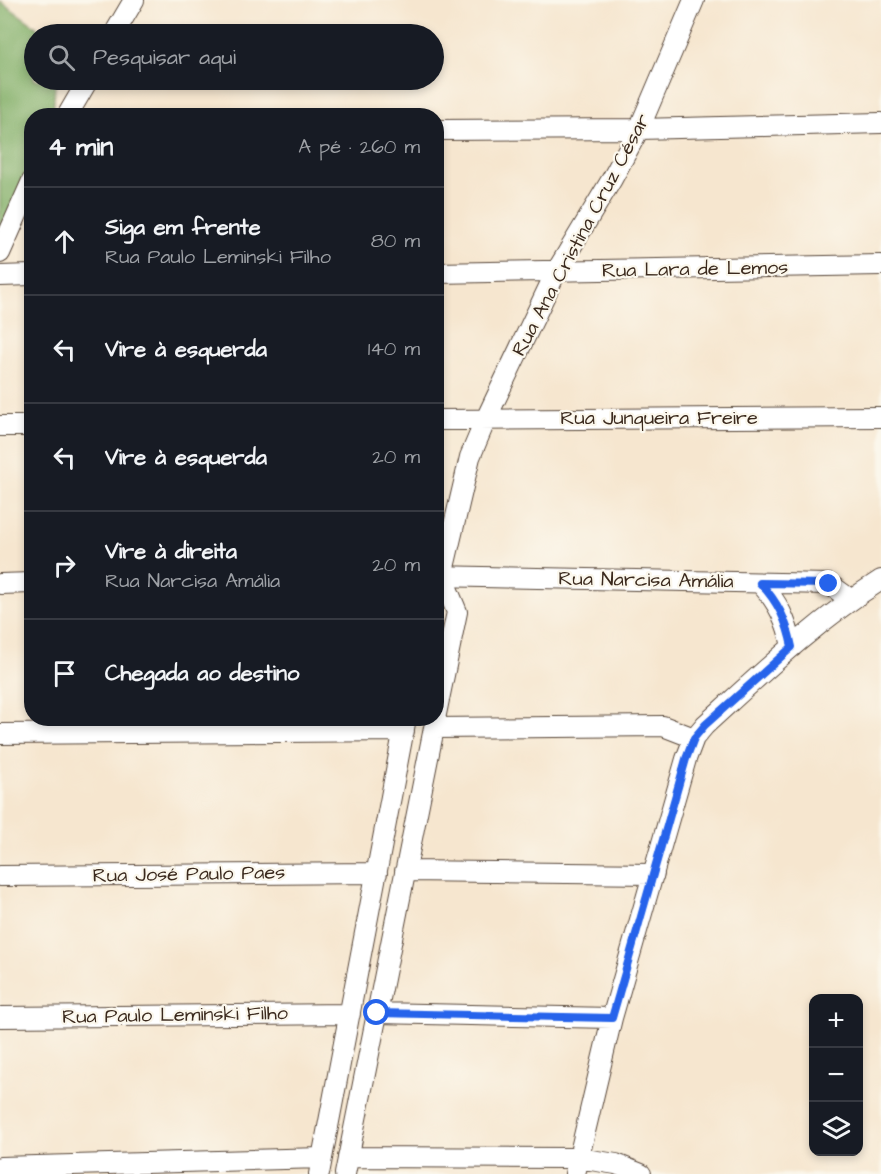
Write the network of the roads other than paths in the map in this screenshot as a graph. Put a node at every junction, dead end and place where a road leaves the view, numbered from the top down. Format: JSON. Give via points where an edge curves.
{"nodes":[{"id":1,"x":134,"y":0,"type":"edge"},
{"id":2,"x":694,"y":0,"type":"edge"},
{"id":3,"x":120,"y":24,"type":"edge"},
{"id":4,"x":82,"y":90,"type":"edge"},
{"id":5,"x":72,"y":108,"type":"edge"},
{"id":6,"x":881,"y":123,"type":"edge"},
{"id":7,"x":639,"y":129,"type":"junction"},
{"id":8,"x":444,"y":130,"type":"edge"},
{"id":9,"x":24,"y":199,"type":"edge"},
{"id":10,"x":0,"y":253,"type":"edge"},
{"id":11,"x":881,"y":265,"type":"edge"},
{"id":12,"x":556,"y":272,"type":"junction"},
{"id":13,"x":444,"y":273,"type":"edge"},
{"id":14,"x":24,"y":275,"type":"edge"},
{"id":15,"x":0,"y":276,"type":"edge"},
{"id":16,"x":881,"y":417,"type":"edge"},
{"id":17,"x":486,"y":419,"type":"junction"},
{"id":18,"x":444,"y":420,"type":"edge"},
{"id":19,"x":0,"y":426,"type":"edge"},
{"id":20,"x":24,"y":426,"type":"edge"},
{"id":21,"x":444,"y":556,"type":"edge"},
{"id":22,"x":444,"y":579,"type":"edge"},
{"id":23,"x":881,"y":580,"type":"edge"},
{"id":24,"x":24,"y":583,"type":"edge"},
{"id":25,"x":760,"y":583,"type":"junction"},
{"id":26,"x":0,"y":584,"type":"edge"},
{"id":27,"x":444,"y":589,"type":"edge"},
{"id":28,"x":850,"y":599,"type":"junction"},
{"id":29,"x":792,"y":647,"type":"junction"},
{"id":30,"x":444,"y":676,"type":"edge"},
{"id":31,"x":444,"y":720,"type":"edge"},
{"id":32,"x":324,"y":726,"type":"edge"},
{"id":33,"x":405,"y":726,"type":"edge"},
{"id":34,"x":434,"y":726,"type":"edge"},
{"id":35,"x":0,"y":734,"type":"edge"},
{"id":36,"x":694,"y":738,"type":"junction"},
{"id":37,"x":405,"y":871,"type":"junction"},
{"id":38,"x":377,"y":873,"type":"junction"},
{"id":39,"x":654,"y":874,"type":"junction"},
{"id":40,"x":0,"y":876,"type":"edge"},
{"id":41,"x":377,"y":1013,"type":"junction"},
{"id":42,"x":350,"y":1014,"type":"junction"},
{"id":43,"x":0,"y":1017,"type":"edge"},
{"id":44,"x":612,"y":1018,"type":"junction"},
{"id":45,"x":346,"y":1165,"type":"edge"},
{"id":46,"x":320,"y":1166,"type":"edge"},
{"id":47,"x":576,"y":1166,"type":"edge"},
{"id":48,"x":0,"y":1167,"type":"edge"},
{"id":49,"x":641,"y":1174,"type":"edge"}],
"edges":[{"from":1,"to":3,"type":"street"},
{"from":2,"to":7,"type":"street","name":"Rua Ana Cristina Cruz César"},
{"from":4,"to":5,"type":"street"},
{"from":6,"to":7,"type":"street"},
{"from":7,"to":8,"type":"street"},
{"from":7,"to":12,"type":"street","name":"Rua Ana Cristina Cruz César"},
{"from":9,"to":10,"type":"street"},
{"from":11,"to":12,"type":"street","name":"Rua Lara de Lemos"},
{"from":12,"to":13,"type":"street","name":"Rua Lara de Lemos"},
{"from":12,"to":17,"type":"street","name":"Rua Ana Cristina Cruz César"},
{"from":14,"to":15,"type":"street"},
{"from":16,"to":17,"type":"street","name":"Rua Junqueira Freire"},
{"from":17,"to":18,"type":"street","name":"Rua Junqueira Freire"},
{"from":17,"to":21,"type":"street","name":"Rua Ana Cristina Cruz César","via":[[470,457]]},
{"from":19,"to":20,"type":"street"},
{"from":22,"to":25,"type":"street","name":"Rua Narcisa Amália"},
{"from":23,"to":28,"type":"street"},
{"from":24,"to":26,"type":"street"},
{"from":25,"to":28,"type":"street","name":"Rua Narcisa Amália","via":[[829,584]]},
{"from":25,"to":29,"type":"street","via":[[784,617]]},
{"from":27,"to":30,"type":"street","via":[[457,612]]},
{"from":28,"to":29,"type":"street"},
{"from":29,"to":36,"type":"street"},
{"from":31,"to":36,"type":"street","via":[[663,726]]},
{"from":32,"to":35,"type":"street"},
{"from":33,"to":38,"type":"street"},
{"from":34,"to":37,"type":"street"},
{"from":36,"to":39,"type":"street"},
{"from":37,"to":39,"type":"street"},
{"from":37,"to":41,"type":"street"},
{"from":38,"to":40,"type":"street","name":"Rua José Paulo Paes"},
{"from":38,"to":42,"type":"street"},
{"from":39,"to":44,"type":"street"},
{"from":41,"to":44,"type":"street"},
{"from":41,"to":45,"type":"street"},
{"from":42,"to":43,"type":"street","name":"Rua Paulo Leminski Filho"},
{"from":42,"to":46,"type":"street"},
{"from":44,"to":47,"type":"street"},
{"from":45,"to":47,"type":"street"},
{"from":46,"to":48,"type":"street"},
{"from":47,"to":49,"type":"street","via":[[616,1164]]}]}
